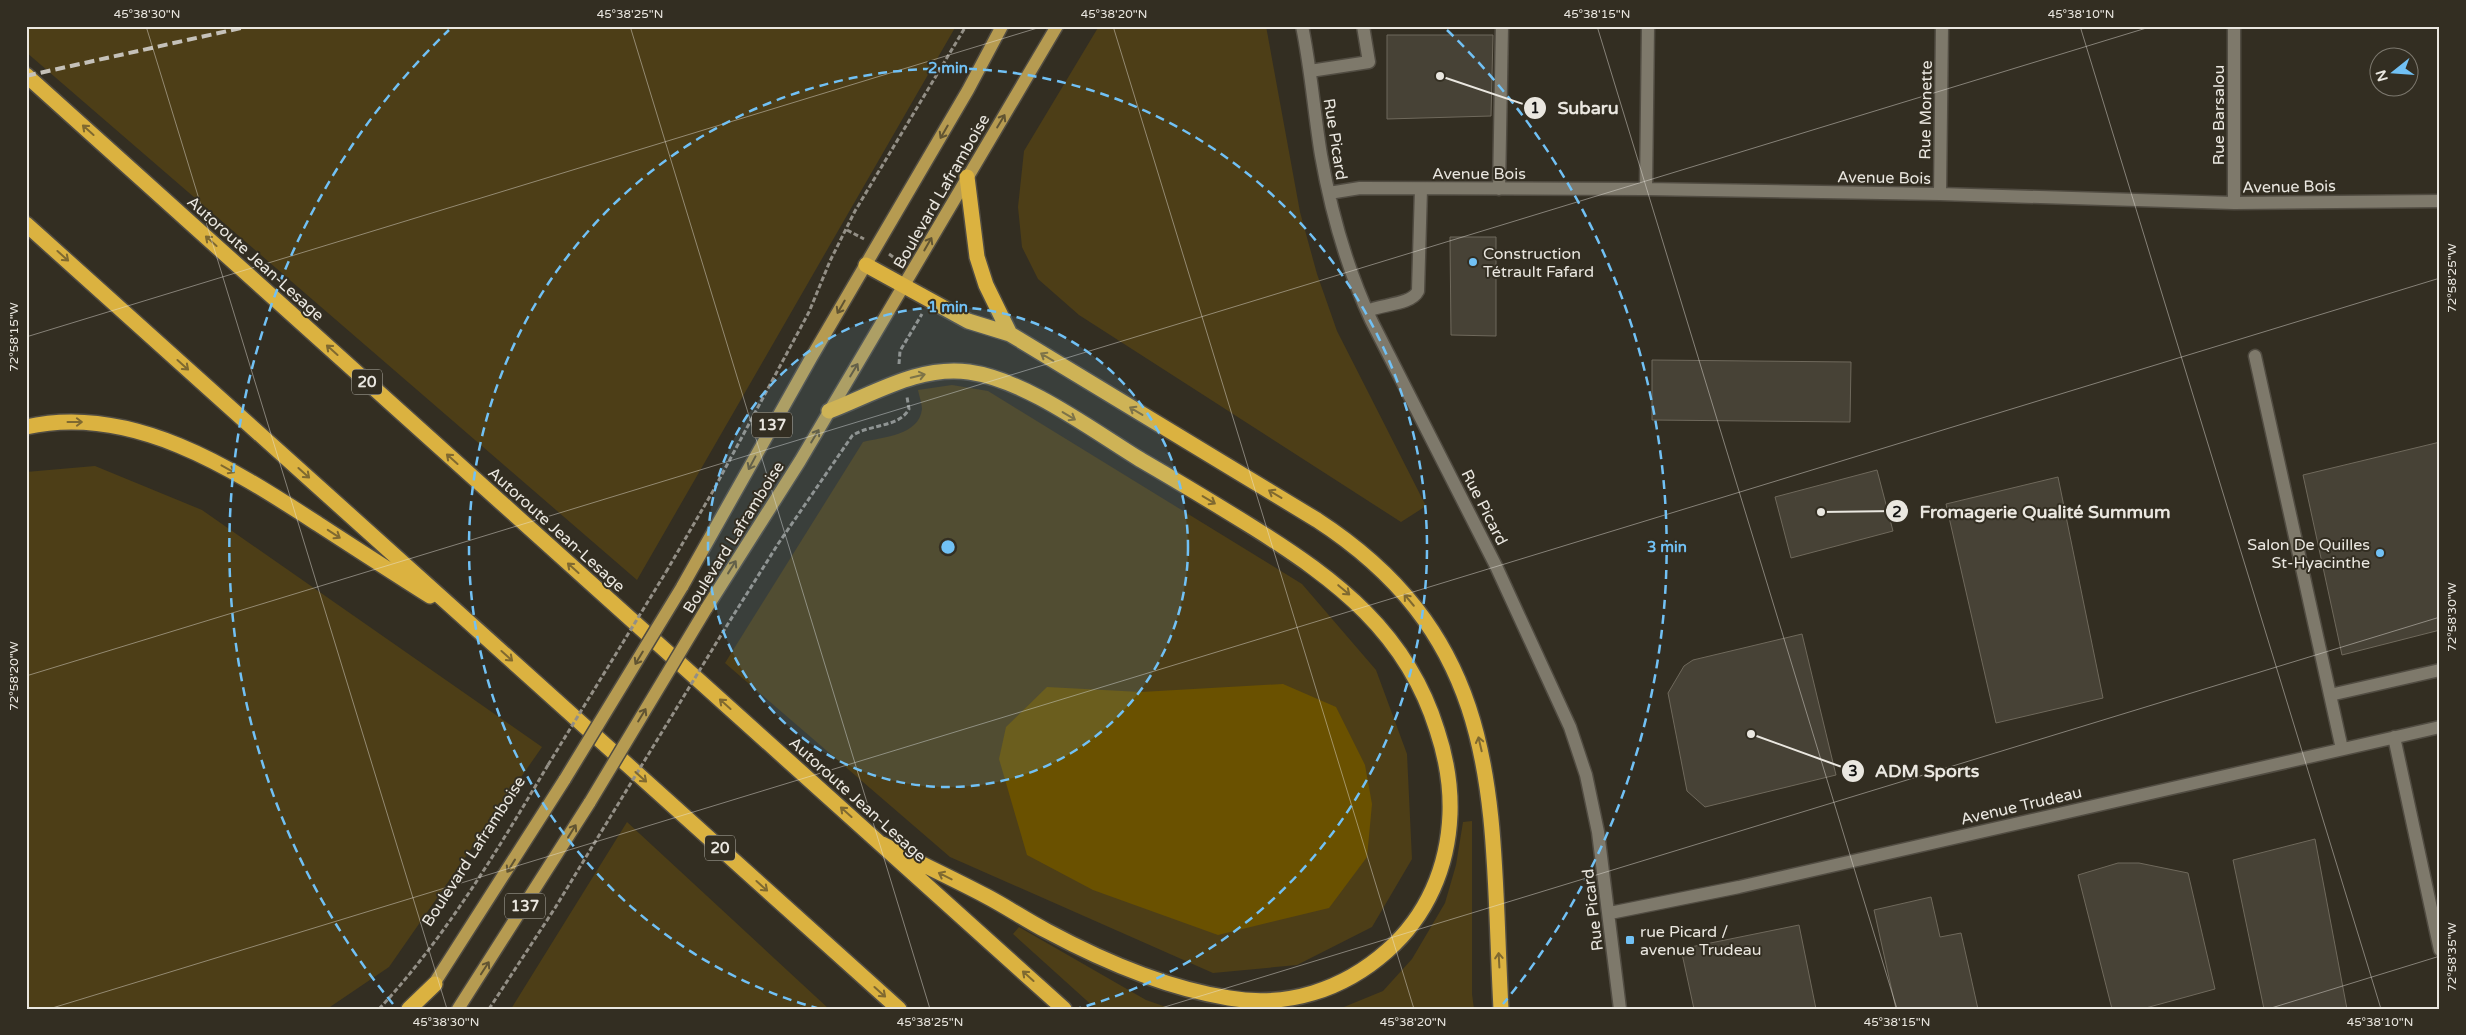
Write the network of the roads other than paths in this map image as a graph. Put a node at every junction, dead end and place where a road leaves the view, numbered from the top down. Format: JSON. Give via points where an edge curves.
{"nodes":[{"id":1,"x":1002,"y":26,"type":"edge"},
{"id":2,"x":1057,"y":26,"type":"edge"},
{"id":3,"x":1302,"y":26,"type":"edge"},
{"id":4,"x":1363,"y":26,"type":"edge"},
{"id":5,"x":1502,"y":26,"type":"edge"},
{"id":6,"x":1648,"y":26,"type":"edge"},
{"id":7,"x":1942,"y":26,"type":"edge"},
{"id":8,"x":2234,"y":26,"type":"edge"},
{"id":9,"x":1310,"y":71,"type":"junction"},
{"id":10,"x":26,"y":75,"type":"edge"},
{"id":11,"x":967,"y":178,"type":"junction"},
{"id":12,"x":1421,"y":189,"type":"junction"},
{"id":13,"x":1499,"y":189,"type":"junction"},
{"id":14,"x":1646,"y":189,"type":"junction"},
{"id":15,"x":1329,"y":193,"type":"junction"},
{"id":16,"x":1940,"y":194,"type":"junction"},
{"id":17,"x":2440,"y":201,"type":"edge"},
{"id":18,"x":2234,"y":203,"type":"junction"},
{"id":19,"x":26,"y":224,"type":"edge"},
{"id":20,"x":866,"y":265,"type":"junction"},
{"id":21,"x":904,"y":286,"type":"junction"},
{"id":22,"x":1367,"y":311,"type":"junction"},
{"id":23,"x":1010,"y":334,"type":"junction"},
{"id":24,"x":2255,"y":356,"type":"dead end"},
{"id":25,"x":829,"y":411,"type":"junction"},
{"id":26,"x":26,"y":427,"type":"edge"},
{"id":27,"x":471,"y":623,"type":"junction"},
{"id":28,"x":2440,"y":670,"type":"edge"},
{"id":29,"x":2330,"y":695,"type":"junction"},
{"id":30,"x":2440,"y":727,"type":"edge"},
{"id":31,"x":2394,"y":737,"type":"junction"},
{"id":32,"x":2342,"y":749,"type":"junction"},
{"id":33,"x":882,"y":844,"type":"junction"},
{"id":34,"x":1610,"y":913,"type":"junction"},
{"id":35,"x":2440,"y":950,"type":"edge"},
{"id":36,"x":434,"y":984,"type":"junction"},
{"id":37,"x":409,"y":1009,"type":"edge"},
{"id":38,"x":419,"y":1009,"type":"edge"},
{"id":39,"x":458,"y":1009,"type":"edge"},
{"id":40,"x":899,"y":1009,"type":"edge"},
{"id":41,"x":1064,"y":1009,"type":"edge"},
{"id":42,"x":1501,"y":1009,"type":"edge"},
{"id":43,"x":1620,"y":1009,"type":"edge"}],
"edges":[{"from":1,"to":20,"type":"main road","name":"Boulevard Laframboise","number":"137","one_way":true},
{"from":11,"to":2,"type":"main road","name":"Boulevard Laframboise","number":"137","one_way":true},
{"from":3,"to":9,"type":"street","name":"Rue Picard"},
{"from":4,"to":9,"type":"street","via":[[1369,62]]},
{"from":5,"to":13,"type":"street"},
{"from":6,"to":14,"type":"street"},
{"from":7,"to":16,"type":"street","name":"Rue Monette"},
{"from":8,"to":18,"type":"street","name":"Rue Barsalou"},
{"from":9,"to":15,"type":"street","name":"Rue Picard"},
{"from":33,"to":10,"type":"highway","name":"Autoroute Jean-Lesage","number":"20","one_way":true},
{"from":21,"to":11,"type":"main road","name":"Boulevard Laframboise","number":"137","one_way":true},
{"from":11,"to":23,"type":"highway","via":[[977,257],[986,285]]},
{"from":12,"to":13,"type":"street","name":"Avenue Bois"},
{"from":12,"to":15,"type":"street","name":"Avenue Bois","via":[[1346,189]]},
{"from":12,"to":22,"type":"street","via":[[1418,291],[1410,300],[1380,305]]},
{"from":13,"to":14,"type":"street","name":"Avenue Bois"},
{"from":14,"to":16,"type":"street","name":"Avenue Bois"},
{"from":15,"to":22,"type":"street","name":"Rue Picard","via":[[1346,257]]},
{"from":16,"to":18,"type":"street","name":"Avenue Bois"},
{"from":17,"to":18,"type":"street","name":"Avenue Bois"},
{"from":19,"to":27,"type":"highway","number":"20","one_way":true},
{"from":20,"to":21,"type":"highway"},
{"from":20,"to":36,"type":"main road","name":"Boulevard Laframboise","number":"137","one_way":true,"bridge":true,"via":[[682,586],[565,780]]},
{"from":21,"to":23,"type":"highway","via":[[968,321]]},
{"from":25,"to":21,"type":"main road","name":"Boulevard Laframboise","number":"137","one_way":true},
{"from":22,"to":34,"type":"street","name":"Rue Picard","via":[[1496,566],[1570,727],[1593,804]]},
{"from":42,"to":23,"type":"highway","one_way":true,"via":[[1491,811],[1483,757],[1460,682],[1421,615],[1370,559],[1324,524]]},
{"from":24,"to":29,"type":"street"},
{"from":25,"to":33,"type":"highway","one_way":true,"via":[[918,376],[948,371],[978,374],[1033,395],[1215,504],[1320,571],[1380,626],[1401,655],[1426,701],[1443,751],[1450,788],[1450,823],[1445,856],[1433,889],[1410,927],[1381,956],[1345,981],[1321,991],[1283,1000],[1231,999],[1139,973],[1054,935]]},
{"from":39,"to":25,"type":"main road","name":"Boulevard Laframboise","number":"137","one_way":true,"bridge":true,"via":[[590,802]]},
{"from":26,"to":27,"type":"highway","one_way":true,"via":[[68,422],[96,423],[143,433],[198,454],[293,507]]},
{"from":27,"to":40,"type":"highway","number":"20","one_way":true},
{"from":28,"to":29,"type":"street"},
{"from":29,"to":32,"type":"street"},
{"from":30,"to":31,"type":"street","name":"Avenue Trudeau"},
{"from":31,"to":32,"type":"street","name":"Avenue Trudeau"},
{"from":31,"to":35,"type":"street"},
{"from":32,"to":34,"type":"street","name":"Avenue Trudeau"},
{"from":41,"to":33,"type":"highway","name":"Autoroute Jean-Lesage","number":"20","one_way":true},
{"from":34,"to":43,"type":"street","name":"Rue Picard"},
{"from":36,"to":37,"type":"highway"},
{"from":36,"to":38,"type":"main road","name":"Boulevard Laframboise","number":"137"}]}
